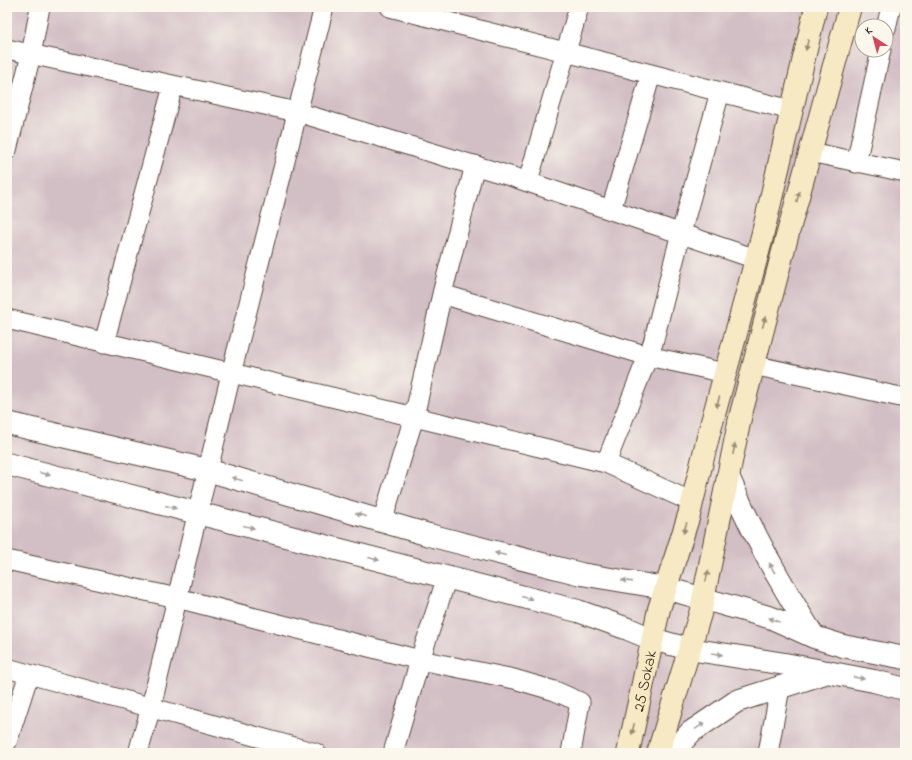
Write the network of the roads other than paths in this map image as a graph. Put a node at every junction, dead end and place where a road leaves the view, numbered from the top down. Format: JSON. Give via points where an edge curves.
{"nodes":[{"id":1,"x":40,"y":7,"type":"edge"},
{"id":2,"x":324,"y":7,"type":"edge"},
{"id":3,"x":390,"y":7,"type":"edge"},
{"id":4,"x":579,"y":7,"type":"edge"},
{"id":5,"x":816,"y":7,"type":"edge"},
{"id":6,"x":850,"y":7,"type":"edge"},
{"id":7,"x":891,"y":7,"type":"edge"},
{"id":8,"x":888,"y":18,"type":"edge"},
{"id":9,"x":7,"y":49,"type":"edge"},
{"id":10,"x":566,"y":53,"type":"junction"},
{"id":11,"x":31,"y":55,"type":"junction"},
{"id":12,"x":879,"y":58,"type":"edge"},
{"id":13,"x":650,"y":74,"type":"junction"},
{"id":14,"x":172,"y":86,"type":"junction"},
{"id":15,"x":720,"y":92,"type":"junction"},
{"id":16,"x":791,"y":110,"type":"junction"},
{"id":17,"x":297,"y":112,"type":"junction"},
{"id":18,"x":7,"y":150,"type":"edge"},
{"id":19,"x":810,"y":152,"type":"junction"},
{"id":20,"x":856,"y":163,"type":"junction"},
{"id":21,"x":475,"y":165,"type":"junction"},
{"id":22,"x":905,"y":172,"type":"edge"},
{"id":23,"x":528,"y":181,"type":"junction"},
{"id":24,"x":611,"y":210,"type":"junction"},
{"id":25,"x":681,"y":233,"type":"junction"},
{"id":26,"x":756,"y":259,"type":"junction"},
{"id":27,"x":442,"y":294,"type":"junction"},
{"id":28,"x":7,"y":319,"type":"edge"},
{"id":29,"x":104,"y":343,"type":"junction"},
{"id":30,"x":648,"y":356,"type":"junction"},
{"id":31,"x":753,"y":365,"type":"junction"},
{"id":32,"x":725,"y":372,"type":"junction"},
{"id":33,"x":231,"y":374,"type":"junction"},
{"id":34,"x":905,"y":398,"type":"edge"},
{"id":35,"x":414,"y":417,"type":"junction"},
{"id":36,"x":7,"y":423,"type":"edge"},
{"id":37,"x":606,"y":463,"type":"junction"},
{"id":38,"x":7,"y":464,"type":"edge"},
{"id":39,"x":207,"y":470,"type":"junction"},
{"id":40,"x":728,"y":476,"type":"junction"},
{"id":41,"x":692,"y":502,"type":"junction"},
{"id":42,"x":197,"y":514,"type":"junction"},
{"id":43,"x":382,"y":522,"type":"junction"},
{"id":44,"x":7,"y":560,"type":"edge"},
{"id":45,"x":447,"y":577,"type":"junction"},
{"id":46,"x":665,"y":588,"type":"junction"},
{"id":47,"x":177,"y":598,"type":"junction"},
{"id":48,"x":701,"y":606,"type":"junction"},
{"id":49,"x":814,"y":637,"type":"junction"},
{"id":50,"x":652,"y":639,"type":"junction"},
{"id":51,"x":689,"y":649,"type":"junction"},
{"id":52,"x":905,"y":658,"type":"edge"},
{"id":53,"x":420,"y":660,"type":"junction"},
{"id":54,"x":7,"y":668,"type":"edge"},
{"id":55,"x":828,"y":672,"type":"junction"},
{"id":56,"x":29,"y":674,"type":"junction"},
{"id":57,"x":780,"y":688,"type":"junction"},
{"id":58,"x":905,"y":689,"type":"edge"},
{"id":59,"x":151,"y":708,"type":"junction"},
{"id":60,"x":7,"y":742,"type":"edge"},
{"id":61,"x":274,"y":748,"type":"edge"},
{"id":62,"x":138,"y":753,"type":"edge"},
{"id":63,"x":316,"y":753,"type":"edge"},
{"id":64,"x":393,"y":753,"type":"edge"},
{"id":65,"x":571,"y":753,"type":"edge"},
{"id":66,"x":628,"y":753,"type":"edge"},
{"id":67,"x":658,"y":753,"type":"edge"},
{"id":68,"x":672,"y":753,"type":"edge"},
{"id":69,"x":768,"y":753,"type":"edge"}],
"edges":[{"from":1,"to":11,"type":"street"},
{"from":2,"to":17,"type":"street"},
{"from":3,"to":10,"type":"street"},
{"from":4,"to":10,"type":"street"},
{"from":5,"to":16,"type":"main road","name":"25 Sokak","one_way":true},
{"from":6,"to":19,"type":"main road","name":"25 Sokak"},
{"from":7,"to":8,"type":"street"},
{"from":9,"to":11,"type":"street"},
{"from":10,"to":13,"type":"street"},
{"from":10,"to":23,"type":"street"},
{"from":11,"to":14,"type":"street"},
{"from":11,"to":18,"type":"street"},
{"from":12,"to":20,"type":"street"},
{"from":13,"to":15,"type":"street"},
{"from":13,"to":24,"type":"street"},
{"from":14,"to":17,"type":"street"},
{"from":14,"to":29,"type":"street"},
{"from":15,"to":16,"type":"street"},
{"from":15,"to":25,"type":"street"},
{"from":16,"to":26,"type":"main road","name":"25 Sokak"},
{"from":17,"to":21,"type":"street"},
{"from":17,"to":33,"type":"street"},
{"from":19,"to":20,"type":"street"},
{"from":31,"to":19,"type":"main road","name":"25 Sokak","one_way":true},
{"from":20,"to":22,"type":"street"},
{"from":21,"to":23,"type":"street"},
{"from":21,"to":27,"type":"street"},
{"from":23,"to":24,"type":"street"},
{"from":24,"to":25,"type":"street"},
{"from":25,"to":26,"type":"street"},
{"from":25,"to":30,"type":"street"},
{"from":26,"to":32,"type":"main road","name":"25 Sokak"},
{"from":27,"to":30,"type":"street"},
{"from":27,"to":35,"type":"street"},
{"from":28,"to":29,"type":"street"},
{"from":29,"to":33,"type":"street"},
{"from":30,"to":32,"type":"street"},
{"from":30,"to":37,"type":"street"},
{"from":31,"to":34,"type":"street"},
{"from":40,"to":31,"type":"main road","name":"25 Sokak","one_way":true},
{"from":32,"to":41,"type":"main road","name":"25 Sokak","one_way":true},
{"from":33,"to":35,"type":"street"},
{"from":33,"to":39,"type":"street"},
{"from":35,"to":37,"type":"street"},
{"from":35,"to":43,"type":"street"},
{"from":36,"to":39,"type":"street"},
{"from":37,"to":41,"type":"street"},
{"from":38,"to":42,"type":"street","one_way":true},
{"from":39,"to":42,"type":"street"},
{"from":43,"to":39,"type":"street","one_way":true},
{"from":48,"to":40,"type":"main road","name":"25 Sokak","one_way":true},
{"from":49,"to":40,"type":"street","one_way":true,"via":[[759,545]]},
{"from":41,"to":46,"type":"main road","name":"25 Sokak","one_way":true},
{"from":42,"to":45,"type":"street","one_way":true},
{"from":42,"to":47,"type":"street"},
{"from":46,"to":43,"type":"street","one_way":true,"via":[[581,574]]},
{"from":44,"to":47,"type":"street"},
{"from":45,"to":50,"type":"street","one_way":true,"via":[[578,612]]},
{"from":45,"to":53,"type":"street"},
{"from":46,"to":48,"type":"street"},
{"from":46,"to":50,"type":"main road","name":"25 Sokak"},
{"from":47,"to":53,"type":"street"},
{"from":47,"to":59,"type":"street"},
{"from":49,"to":48,"type":"street","one_way":true,"via":[[772,618]]},
{"from":48,"to":51,"type":"main road","name":"25 Sokak"},
{"from":49,"to":52,"type":"street","via":[[843,646]]},
{"from":50,"to":51,"type":"street"},
{"from":50,"to":66,"type":"main road","name":"25 Sokak","one_way":true},
{"from":51,"to":55,"type":"street","one_way":true},
{"from":51,"to":67,"type":"main road","name":"25 Sokak"},
{"from":53,"to":64,"type":"street"},
{"from":53,"to":65,"type":"street","via":[[514,678],[580,702]]},
{"from":54,"to":56,"type":"street"},
{"from":55,"to":57,"type":"street"},
{"from":55,"to":58,"type":"street","one_way":true},
{"from":56,"to":59,"type":"street"},
{"from":56,"to":60,"type":"street"},
{"from":68,"to":57,"type":"street","one_way":true,"via":[[691,732],[737,702]]},
{"from":57,"to":69,"type":"street"},
{"from":59,"to":61,"type":"street"},
{"from":59,"to":62,"type":"street"},
{"from":61,"to":63,"type":"street"}]}
